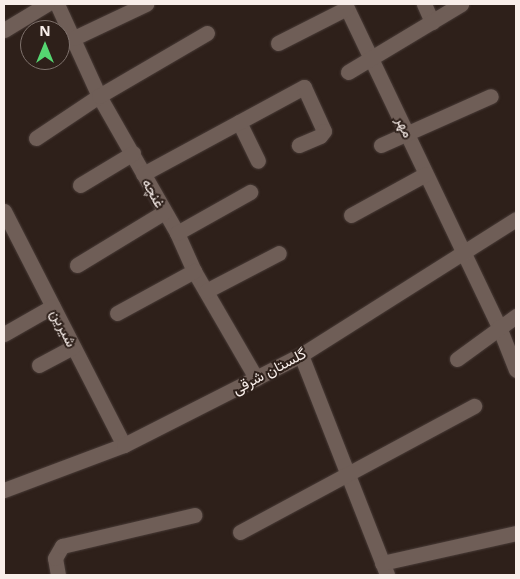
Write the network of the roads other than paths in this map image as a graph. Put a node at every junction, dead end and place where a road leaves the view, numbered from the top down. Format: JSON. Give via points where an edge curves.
{"nodes":[{"id":1,"x":46,"y":4,"type":"edge"},
{"id":2,"x":57,"y":4,"type":"edge"},
{"id":3,"x":146,"y":4,"type":"edge"},
{"id":4,"x":424,"y":4,"type":"edge"},
{"id":5,"x":461,"y":4,"type":"edge"},
{"id":6,"x":346,"y":6,"type":"edge"},
{"id":7,"x":432,"y":22,"type":"junction"},
{"id":8,"x":4,"y":30,"type":"edge"},
{"id":9,"x":208,"y":32,"type":"dead end"},
{"id":10,"x":74,"y":38,"type":"junction"},
{"id":11,"x":278,"y":43,"type":"dead end"},
{"id":12,"x":373,"y":59,"type":"junction"},
{"id":13,"x":348,"y":72,"type":"dead end"},
{"id":14,"x":99,"y":96,"type":"junction"},
{"id":15,"x":491,"y":96,"type":"dead end"},
{"id":16,"x":239,"y":122,"type":"junction"},
{"id":17,"x":407,"y":133,"type":"junction"},
{"id":18,"x":36,"y":138,"type":"dead end"},
{"id":19,"x":299,"y":145,"type":"dead end"},
{"id":20,"x":381,"y":145,"type":"dead end"},
{"id":21,"x":133,"y":153,"type":"junction"},
{"id":22,"x":258,"y":161,"type":"dead end"},
{"id":23,"x":143,"y":174,"type":"junction"},
{"id":24,"x":426,"y":174,"type":"junction"},
{"id":25,"x":80,"y":185,"type":"dead end"},
{"id":26,"x":250,"y":192,"type":"dead end"},
{"id":27,"x":4,"y":211,"type":"edge"},
{"id":28,"x":164,"y":212,"type":"junction"},
{"id":29,"x":351,"y":214,"type":"dead end"},
{"id":30,"x":516,"y":219,"type":"edge"},
{"id":31,"x":177,"y":233,"type":"junction"},
{"id":32,"x":279,"y":252,"type":"dead end"},
{"id":33,"x":462,"y":252,"type":"junction"},
{"id":34,"x":77,"y":265,"type":"dead end"},
{"id":35,"x":194,"y":271,"type":"junction"},
{"id":36,"x":206,"y":291,"type":"junction"},
{"id":37,"x":53,"y":306,"type":"junction"},
{"id":38,"x":117,"y":313,"type":"dead end"},
{"id":39,"x":516,"y":316,"type":"edge"},
{"id":40,"x":499,"y":327,"type":"junction"},
{"id":41,"x":4,"y":334,"type":"edge"},
{"id":42,"x":73,"y":347,"type":"junction"},
{"id":43,"x":301,"y":354,"type":"junction"},
{"id":44,"x":457,"y":359,"type":"dead end"},
{"id":45,"x":39,"y":365,"type":"dead end"},
{"id":46,"x":516,"y":370,"type":"edge"},
{"id":47,"x":256,"y":378,"type":"junction"},
{"id":48,"x":474,"y":406,"type":"dead end"},
{"id":49,"x":124,"y":445,"type":"junction"},
{"id":50,"x":347,"y":475,"type":"junction"},
{"id":51,"x":4,"y":490,"type":"edge"},
{"id":52,"x":194,"y":515,"type":"dead end"},
{"id":53,"x":240,"y":532,"type":"dead end"},
{"id":54,"x":516,"y":533,"type":"edge"},
{"id":55,"x":384,"y":569,"type":"edge"},
{"id":56,"x":58,"y":575,"type":"edge"}],
"edges":[{"from":1,"to":8,"type":"street"},
{"from":2,"to":10,"type":"street","name":"غنچه"},
{"from":3,"to":10,"type":"street"},
{"from":4,"to":7,"type":"street"},
{"from":5,"to":7,"type":"street"},
{"from":6,"to":11,"type":"street"},
{"from":6,"to":12,"type":"street","name":"مهر"},
{"from":7,"to":12,"type":"street"},
{"from":9,"to":14,"type":"street"},
{"from":10,"to":14,"type":"street","name":"غنچه"},
{"from":12,"to":13,"type":"street"},
{"from":12,"to":17,"type":"street","name":"مهر"},
{"from":14,"to":18,"type":"street"},
{"from":14,"to":21,"type":"street","name":"غنچه"},
{"from":15,"to":17,"type":"street"},
{"from":16,"to":19,"type":"street","via":[[304,87],[324,133]]},
{"from":16,"to":22,"type":"street"},
{"from":16,"to":23,"type":"street"},
{"from":17,"to":20,"type":"street"},
{"from":17,"to":24,"type":"street","name":"مهر"},
{"from":21,"to":23,"type":"street","name":"غنچه"},
{"from":21,"to":25,"type":"street"},
{"from":23,"to":28,"type":"street","name":"غنچه"},
{"from":24,"to":29,"type":"street"},
{"from":24,"to":33,"type":"street","name":"مهر"},
{"from":26,"to":31,"type":"street"},
{"from":27,"to":37,"type":"street","name":"شیرین"},
{"from":28,"to":31,"type":"street","name":"غنچه"},
{"from":28,"to":34,"type":"street"},
{"from":30,"to":33,"type":"street","name":"گلستان شرقی"},
{"from":31,"to":35,"type":"street","name":"غنچه"},
{"from":32,"to":36,"type":"street"},
{"from":33,"to":40,"type":"street","name":"مهر"},
{"from":33,"to":43,"type":"street","name":"گلستان شرقی"},
{"from":35,"to":36,"type":"street","name":"غنچه"},
{"from":35,"to":38,"type":"street"},
{"from":36,"to":47,"type":"street","name":"غنچه"},
{"from":37,"to":41,"type":"street"},
{"from":37,"to":42,"type":"street","name":"شیرین"},
{"from":39,"to":40,"type":"street"},
{"from":40,"to":44,"type":"street"},
{"from":40,"to":46,"type":"street","name":"مهر"},
{"from":42,"to":45,"type":"street"},
{"from":42,"to":49,"type":"street","name":"شیرین"},
{"from":43,"to":47,"type":"street","name":"گلستان شرقی"},
{"from":43,"to":50,"type":"street"},
{"from":47,"to":49,"type":"street","name":"گلستان شرقی"},
{"from":48,"to":50,"type":"street"},
{"from":49,"to":51,"type":"street","name":"گلستان شرقی"},
{"from":50,"to":53,"type":"street"},
{"from":50,"to":55,"type":"street"},
{"from":52,"to":56,"type":"street","via":[[62,546],[55,558]]},
{"from":54,"to":55,"type":"street"}]}
